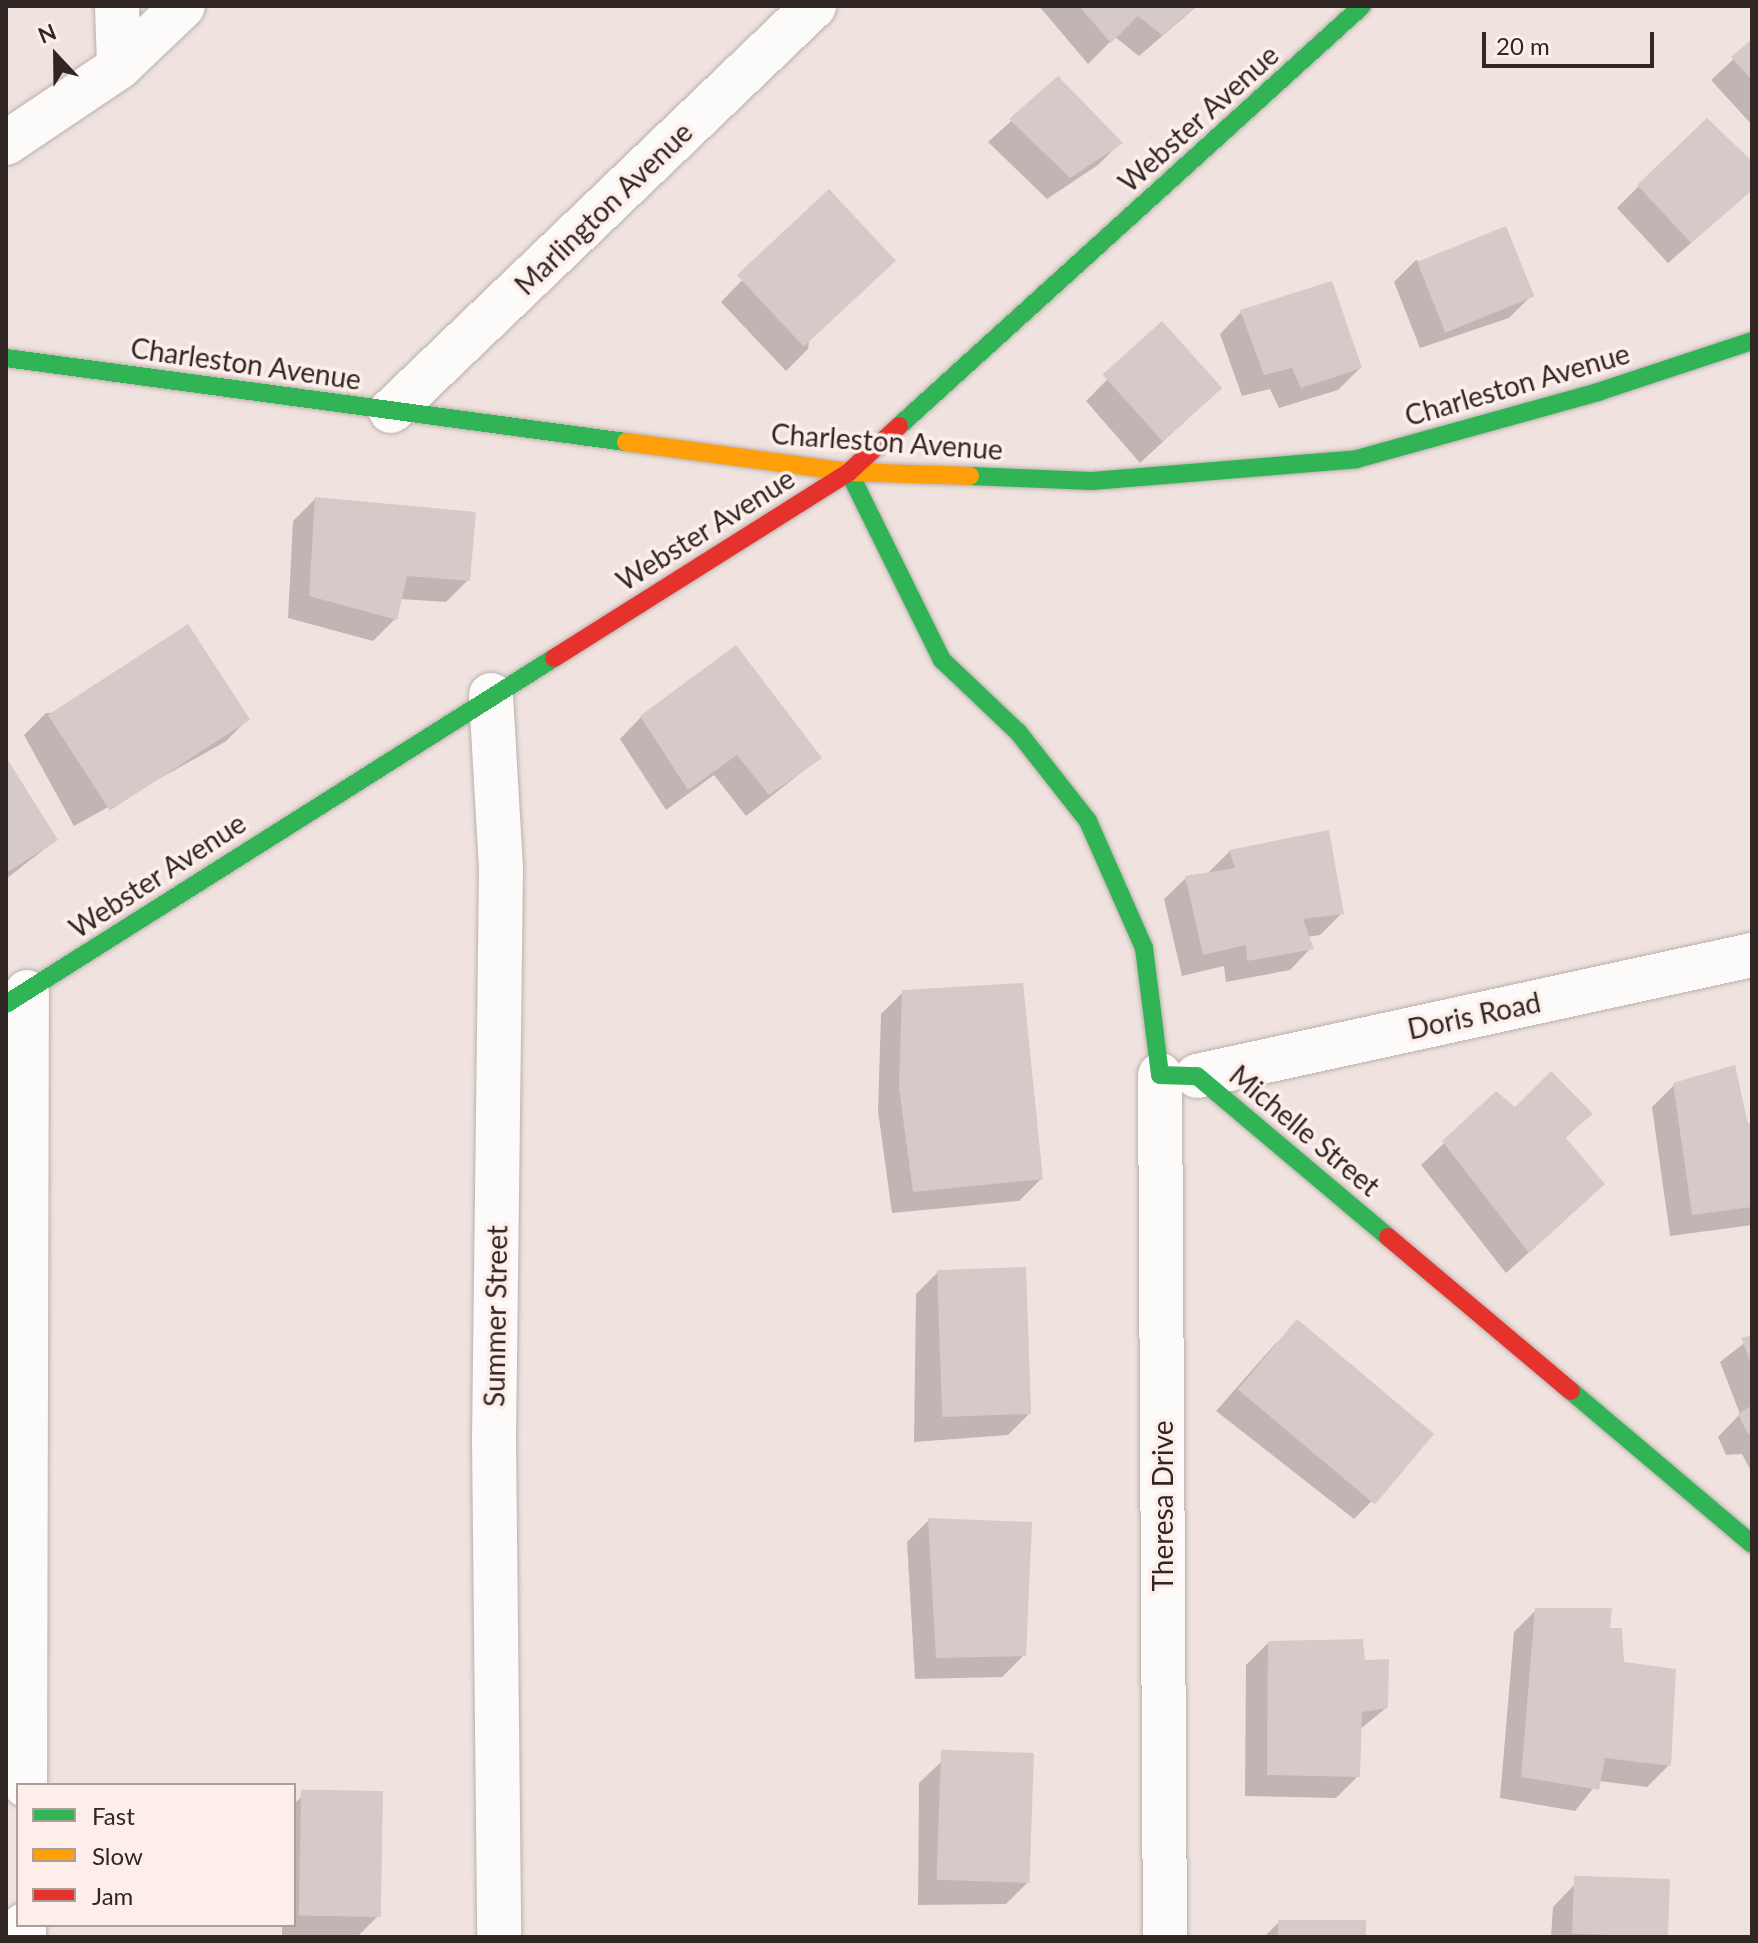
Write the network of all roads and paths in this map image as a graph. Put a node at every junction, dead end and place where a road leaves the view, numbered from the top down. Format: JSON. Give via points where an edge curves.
{"nodes":[{"id":1,"x":117,"y":6,"type":"edge"},
{"id":2,"x":183,"y":6,"type":"edge"},
{"id":3,"x":814,"y":6,"type":"edge"},
{"id":4,"x":1362,"y":6,"type":"edge"},
{"id":5,"x":119,"y":67,"type":"junction"},
{"id":6,"x":6,"y":143,"type":"edge"},
{"id":7,"x":1750,"y":340,"type":"edge"},
{"id":8,"x":6,"y":358,"type":"edge"},
{"id":9,"x":391,"y":411,"type":"junction"},
{"id":10,"x":849,"y":472,"type":"junction"},
{"id":11,"x":491,"y":695,"type":"junction"},
{"id":12,"x":1752,"y":955,"type":"edge"},
{"id":13,"x":17,"y":998,"type":"edge"},
{"id":14,"x":1178,"y":1075,"type":"junction"},
{"id":15,"x":1752,"y":1544,"type":"edge"},
{"id":16,"x":25,"y":1783,"type":"edge"},
{"id":17,"x":499,"y":1937,"type":"edge"},
{"id":18,"x":1165,"y":1937,"type":"edge"}],
"edges":[{"from":1,"to":5,"type":"street"},
{"from":2,"to":5,"type":"street"},
{"from":3,"to":9,"type":"street","name":"Marlington Avenue"},
{"from":4,"to":10,"type":"street","name":"Webster Avenue"},
{"from":5,"to":6,"type":"street"},
{"from":7,"to":10,"type":"street","name":"Charleston Avenue","via":[[1598,392],[1357,459],[1092,481]]},
{"from":8,"to":9,"type":"street","name":"Charleston Avenue"},
{"from":9,"to":10,"type":"street","name":"Charleston Avenue"},
{"from":10,"to":11,"type":"street","name":"Webster Avenue"},
{"from":10,"to":14,"type":"street","via":[[942,660],[1018,732],[1088,821],[1144,948]]},
{"from":11,"to":13,"type":"street","name":"Webster Avenue"},
{"from":11,"to":17,"type":"street","name":"Summer Street","via":[[501,868],[494,1438]]},
{"from":12,"to":14,"type":"street","name":"Doris Road"},
{"from":13,"to":16,"type":"street"},
{"from":14,"to":15,"type":"street","name":"Michelle Street"},
{"from":14,"to":18,"type":"street","name":"Theresa Drive"}]}
